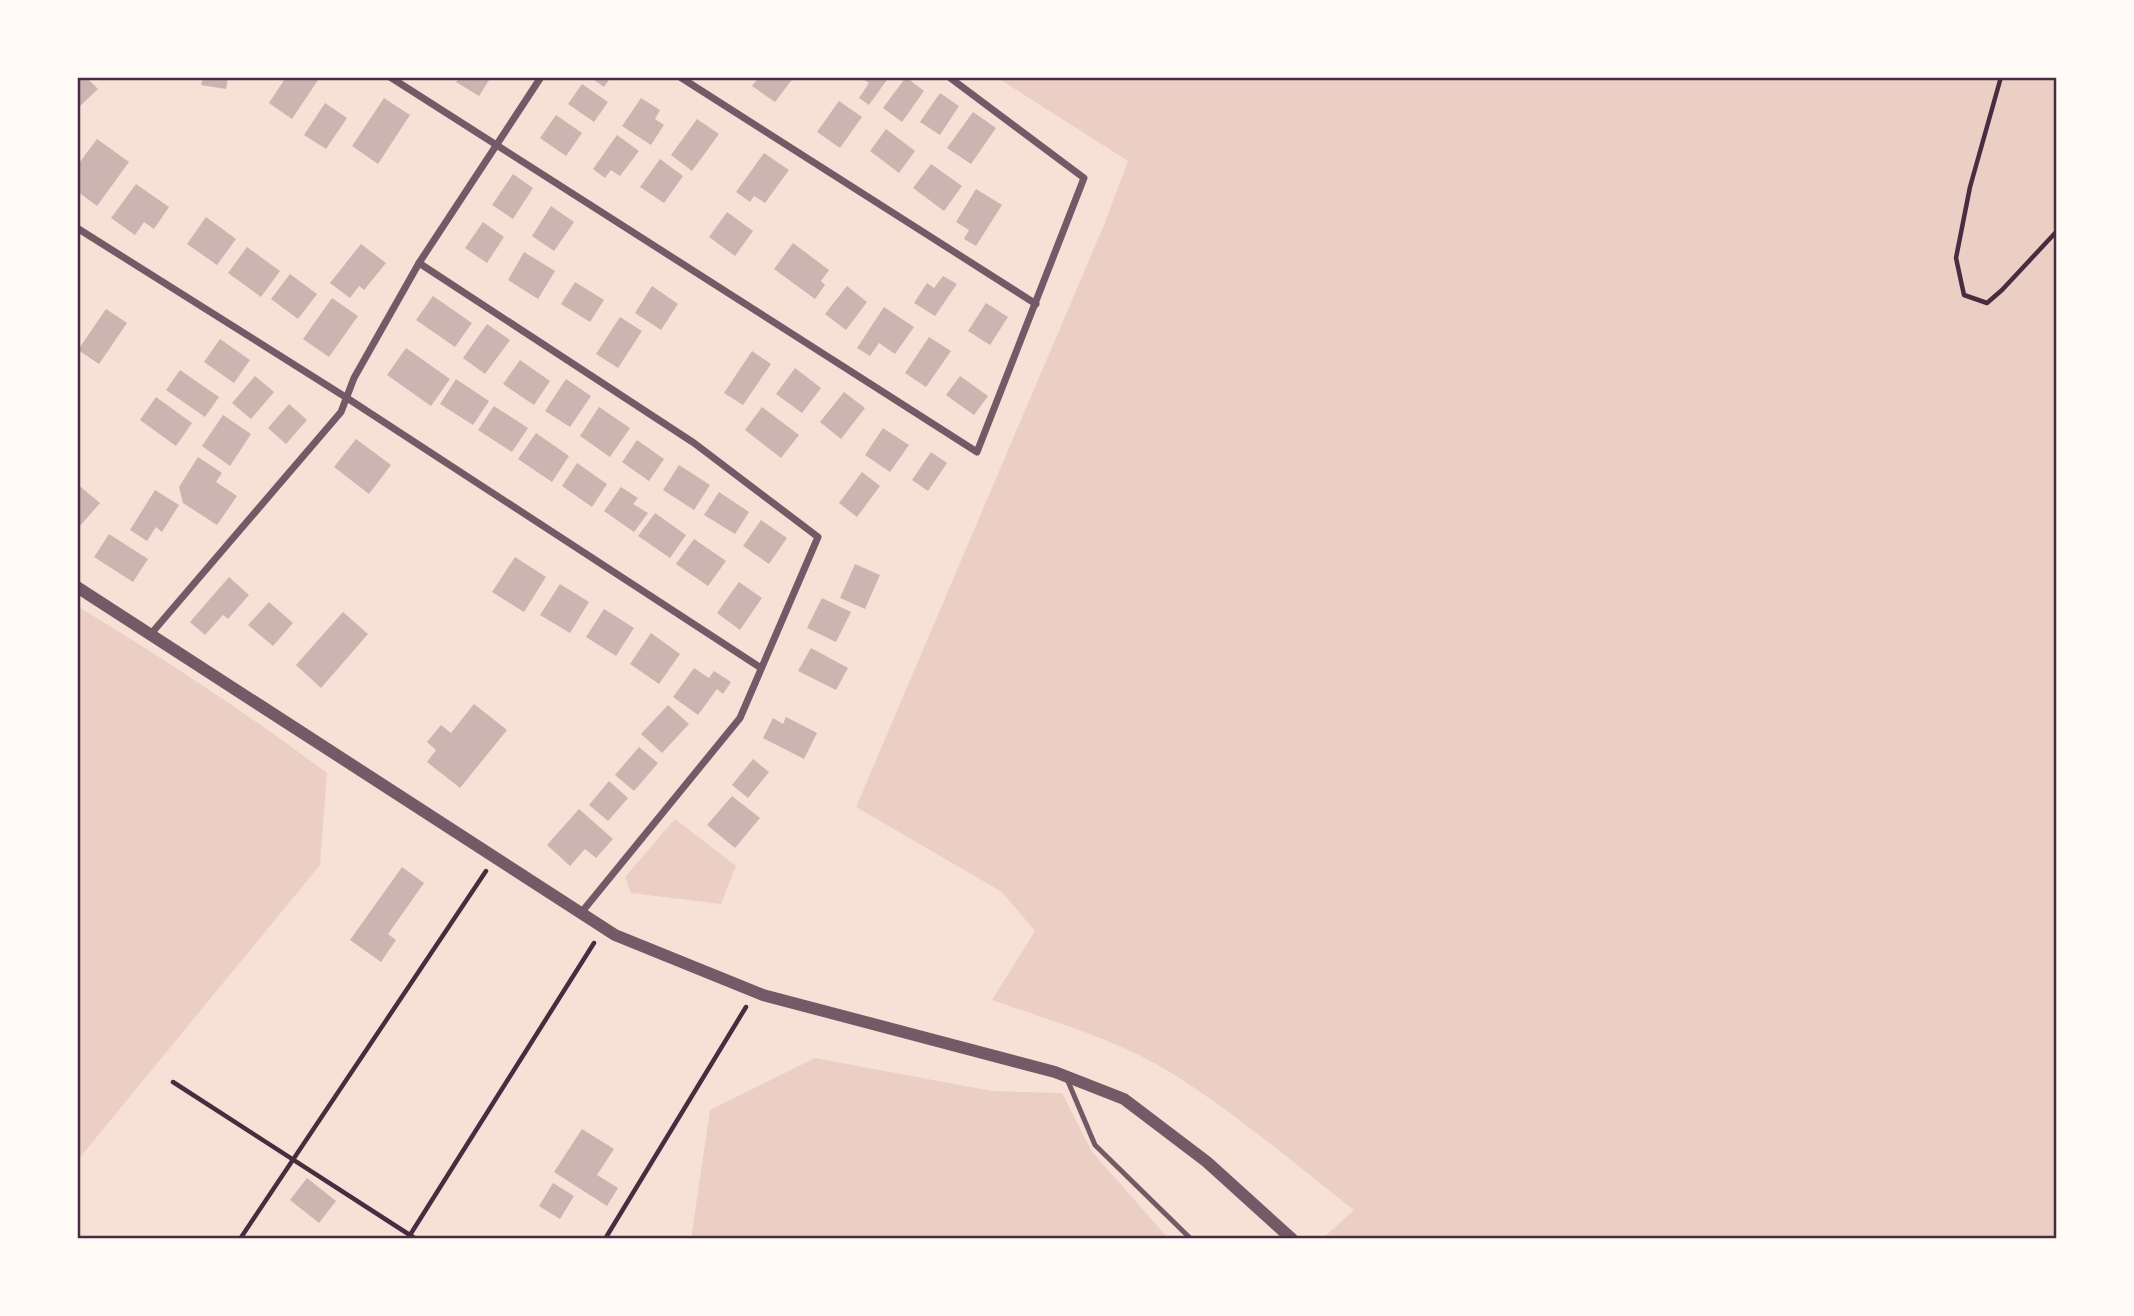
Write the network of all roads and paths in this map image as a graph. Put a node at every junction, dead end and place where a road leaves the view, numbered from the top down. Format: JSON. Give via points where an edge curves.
{"nodes":[{"id":1,"x":390,"y":77,"type":"edge"},
{"id":2,"x":541,"y":77,"type":"edge"},
{"id":3,"x":680,"y":77,"type":"edge"},
{"id":4,"x":949,"y":77,"type":"edge"},
{"id":5,"x":2001,"y":77,"type":"edge"},
{"id":6,"x":496,"y":147,"type":"junction"},
{"id":7,"x":77,"y":228,"type":"edge"},
{"id":8,"x":2057,"y":231,"type":"edge"},
{"id":9,"x":419,"y":264,"type":"junction"},
{"id":10,"x":1036,"y":304,"type":"junction"},
{"id":11,"x":347,"y":398,"type":"junction"},
{"id":12,"x":77,"y":587,"type":"edge"},
{"id":13,"x":150,"y":635,"type":"junction"},
{"id":14,"x":761,"y":668,"type":"junction"},
{"id":15,"x":494,"y":858,"type":"junction"},
{"id":16,"x":581,"y":913,"type":"junction"},
{"id":17,"x":604,"y":928,"type":"junction"},
{"id":18,"x":756,"y":992,"type":"junction"},
{"id":19,"x":1066,"y":1076,"type":"junction"},
{"id":20,"x":173,"y":1082,"type":"dead end"},
{"id":21,"x":293,"y":1159,"type":"junction"},
{"id":22,"x":411,"y":1235,"type":"junction"},
{"id":23,"x":240,"y":1239,"type":"edge"},
{"id":24,"x":416,"y":1239,"type":"edge"},
{"id":25,"x":605,"y":1239,"type":"edge"},
{"id":26,"x":1191,"y":1239,"type":"edge"},
{"id":27,"x":1292,"y":1239,"type":"edge"}],
"edges":[{"from":1,"to":6,"type":"street"},
{"from":2,"to":6,"type":"street"},
{"from":3,"to":10,"type":"street"},
{"from":4,"to":10,"type":"street","via":[[1084,178]]},
{"from":5,"to":8,"type":"path","via":[[1970,187],[1956,258],[1964,295],[1987,303]]},
{"from":6,"to":9,"type":"street"},
{"from":6,"to":10,"type":"street","via":[[977,452]]},
{"from":7,"to":11,"type":"street"},
{"from":9,"to":11,"type":"street"},
{"from":9,"to":14,"type":"street","via":[[694,443],[818,537]]},
{"from":11,"to":13,"type":"street","via":[[341,412]]},
{"from":11,"to":14,"type":"street"},
{"from":12,"to":13,"type":"street"},
{"from":13,"to":15,"type":"street"},
{"from":14,"to":16,"type":"street","via":[[740,718]]},
{"from":15,"to":16,"type":"street"},
{"from":15,"to":21,"type":"path"},
{"from":16,"to":17,"type":"street"},
{"from":17,"to":18,"type":"street"},
{"from":17,"to":22,"type":"path"},
{"from":18,"to":19,"type":"street"},
{"from":18,"to":25,"type":"path"},
{"from":19,"to":26,"type":"lane","via":[[1095,1145]]},
{"from":19,"to":27,"type":"street","via":[[1124,1099],[1207,1162]]},
{"from":20,"to":21,"type":"path"},
{"from":21,"to":22,"type":"path"},
{"from":21,"to":23,"type":"path"},
{"from":22,"to":24,"type":"path"}]}
